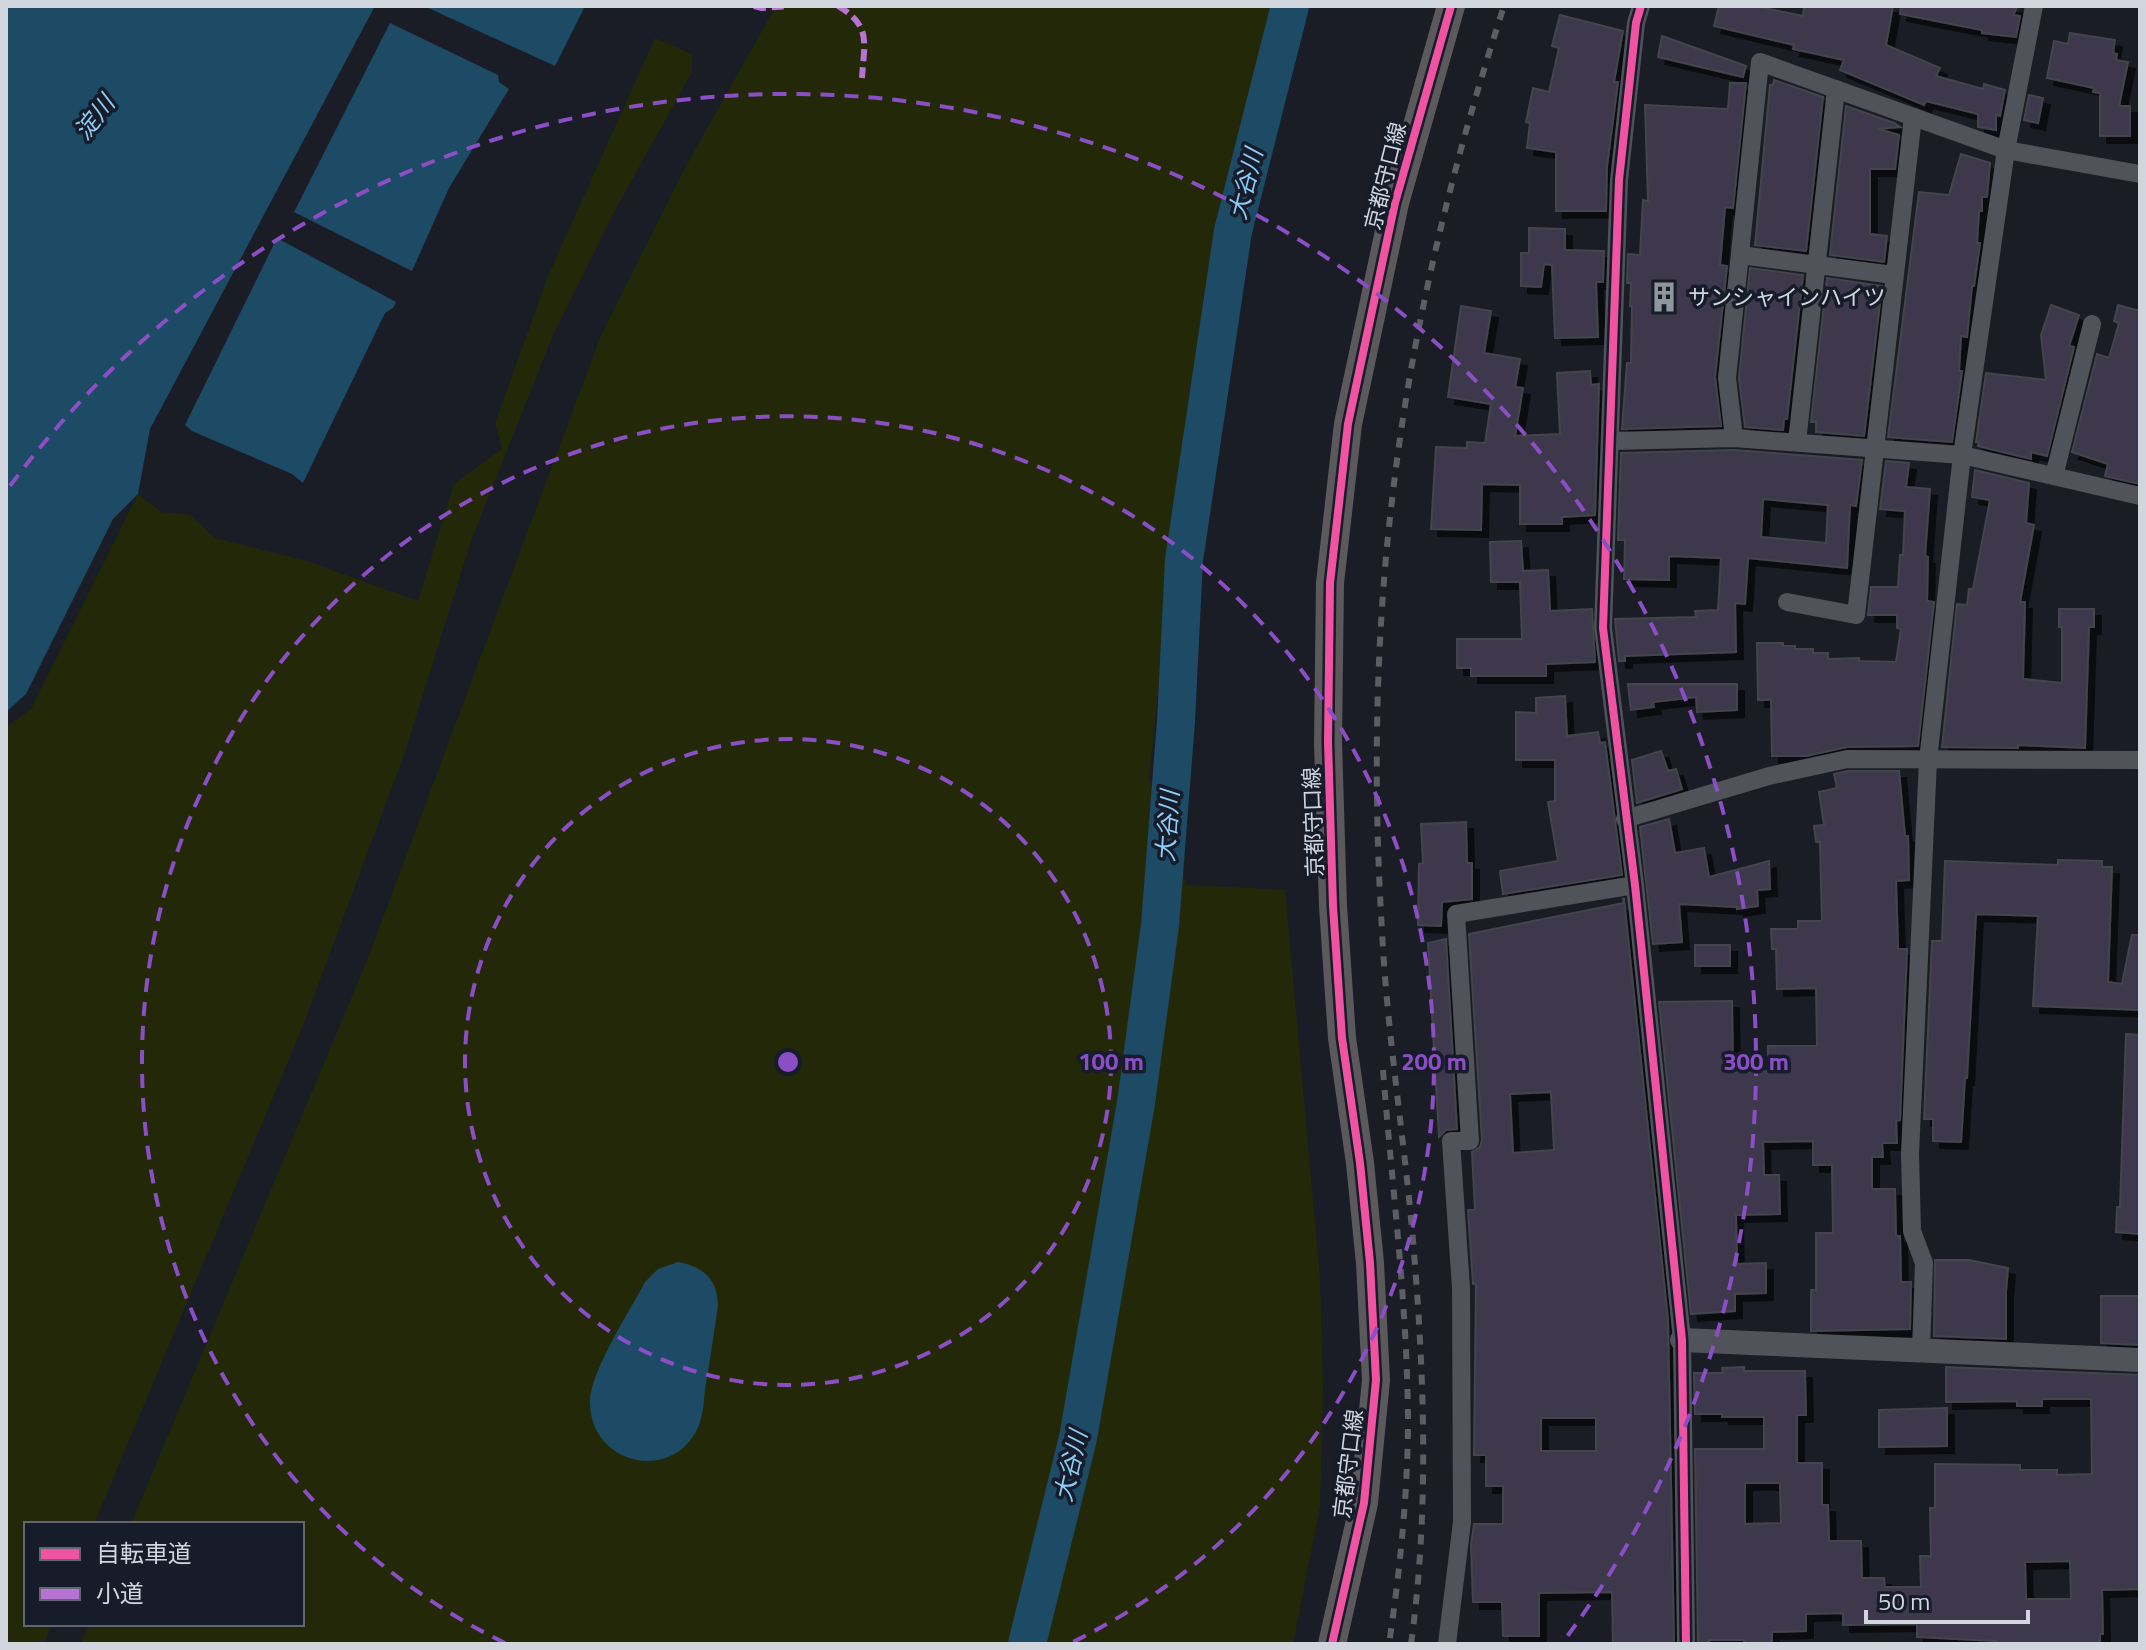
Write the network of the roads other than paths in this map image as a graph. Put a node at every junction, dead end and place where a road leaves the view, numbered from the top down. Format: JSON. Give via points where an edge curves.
{"nodes":[{"id":1,"x":1451,"y":6,"type":"edge"},
{"id":2,"x":1641,"y":6,"type":"edge"},
{"id":3,"x":2034,"y":6,"type":"edge"},
{"id":4,"x":1836,"y":89,"type":"junction"},
{"id":5,"x":1913,"y":117,"type":"junction"},
{"id":6,"x":2006,"y":150,"type":"junction"},
{"id":7,"x":2140,"y":174,"type":"edge"},
{"id":8,"x":1740,"y":255,"type":"junction"},
{"id":9,"x":1816,"y":265,"type":"junction"},
{"id":10,"x":1894,"y":275,"type":"junction"},
{"id":11,"x":2092,"y":324,"type":"dead end"},
{"id":12,"x":1734,"y":438,"type":"junction"},
{"id":13,"x":1611,"y":441,"type":"junction"},
{"id":14,"x":1797,"y":442,"type":"junction"},
{"id":15,"x":1874,"y":449,"type":"junction"},
{"id":16,"x":1962,"y":455,"type":"junction"},
{"id":17,"x":2054,"y":476,"type":"junction"},
{"id":18,"x":2140,"y":496,"type":"edge"},
{"id":19,"x":1813,"y":587,"type":"dead end"},
{"id":20,"x":1787,"y":602,"type":"dead end"},
{"id":21,"x":1808,"y":606,"type":"junction"},
{"id":22,"x":1928,"y":760,"type":"junction"},
{"id":23,"x":2140,"y":760,"type":"edge"},
{"id":24,"x":1625,"y":819,"type":"junction"},
{"id":25,"x":1635,"y":885,"type":"junction"},
{"id":26,"x":1682,"y":1340,"type":"junction"},
{"id":27,"x":1921,"y":1350,"type":"junction"},
{"id":28,"x":2140,"y":1360,"type":"edge"},
{"id":29,"x":1332,"y":1644,"type":"edge"},
{"id":30,"x":1447,"y":1644,"type":"edge"},
{"id":31,"x":1686,"y":1644,"type":"edge"}],
"edges":[{"from":1,"to":29,"type":"main road","name":"京都守口線","via":[[1395,203],[1348,424],[1330,583],[1333,906],[1342,1038],[1370,1263],[1376,1380],[1364,1503]]},
{"from":2,"to":13,"type":"street","via":[[1619,180]]},
{"from":3,"to":6,"type":"street"},
{"from":4,"to":5,"type":"street"},
{"from":4,"to":8,"type":"street","via":[[1760,62]]},
{"from":4,"to":9,"type":"street"},
{"from":5,"to":6,"type":"street"},
{"from":5,"to":10,"type":"street"},
{"from":6,"to":7,"type":"street"},
{"from":6,"to":16,"type":"street"},
{"from":8,"to":9,"type":"street"},
{"from":8,"to":12,"type":"street","via":[[1727,378]]},
{"from":9,"to":10,"type":"street"},
{"from":9,"to":14,"type":"street"},
{"from":10,"to":15,"type":"street"},
{"from":11,"to":17,"type":"street"},
{"from":12,"to":13,"type":"street"},
{"from":12,"to":14,"type":"street"},
{"from":13,"to":24,"type":"street","via":[[1603,628]]},
{"from":14,"to":15,"type":"street"},
{"from":15,"to":16,"type":"street"},
{"from":15,"to":21,"type":"street","via":[[1856,615]]},
{"from":16,"to":17,"type":"street"},
{"from":16,"to":22,"type":"street"},
{"from":17,"to":18,"type":"street"},
{"from":19,"to":21,"type":"street"},
{"from":20,"to":21,"type":"street"},
{"from":22,"to":23,"type":"street"},
{"from":22,"to":24,"type":"street","via":[[1847,759]]},
{"from":22,"to":27,"type":"street","via":[[1910,1154],[1912,1231],[1924,1263]]},
{"from":24,"to":25,"type":"street"},
{"from":25,"to":26,"type":"street"},
{"from":25,"to":30,"type":"street","via":[[1456,914],[1470,1141],[1451,1141],[1461,1288],[1462,1522]]},
{"from":26,"to":27,"type":"street"},
{"from":26,"to":31,"type":"street"},
{"from":27,"to":28,"type":"street"}]}
